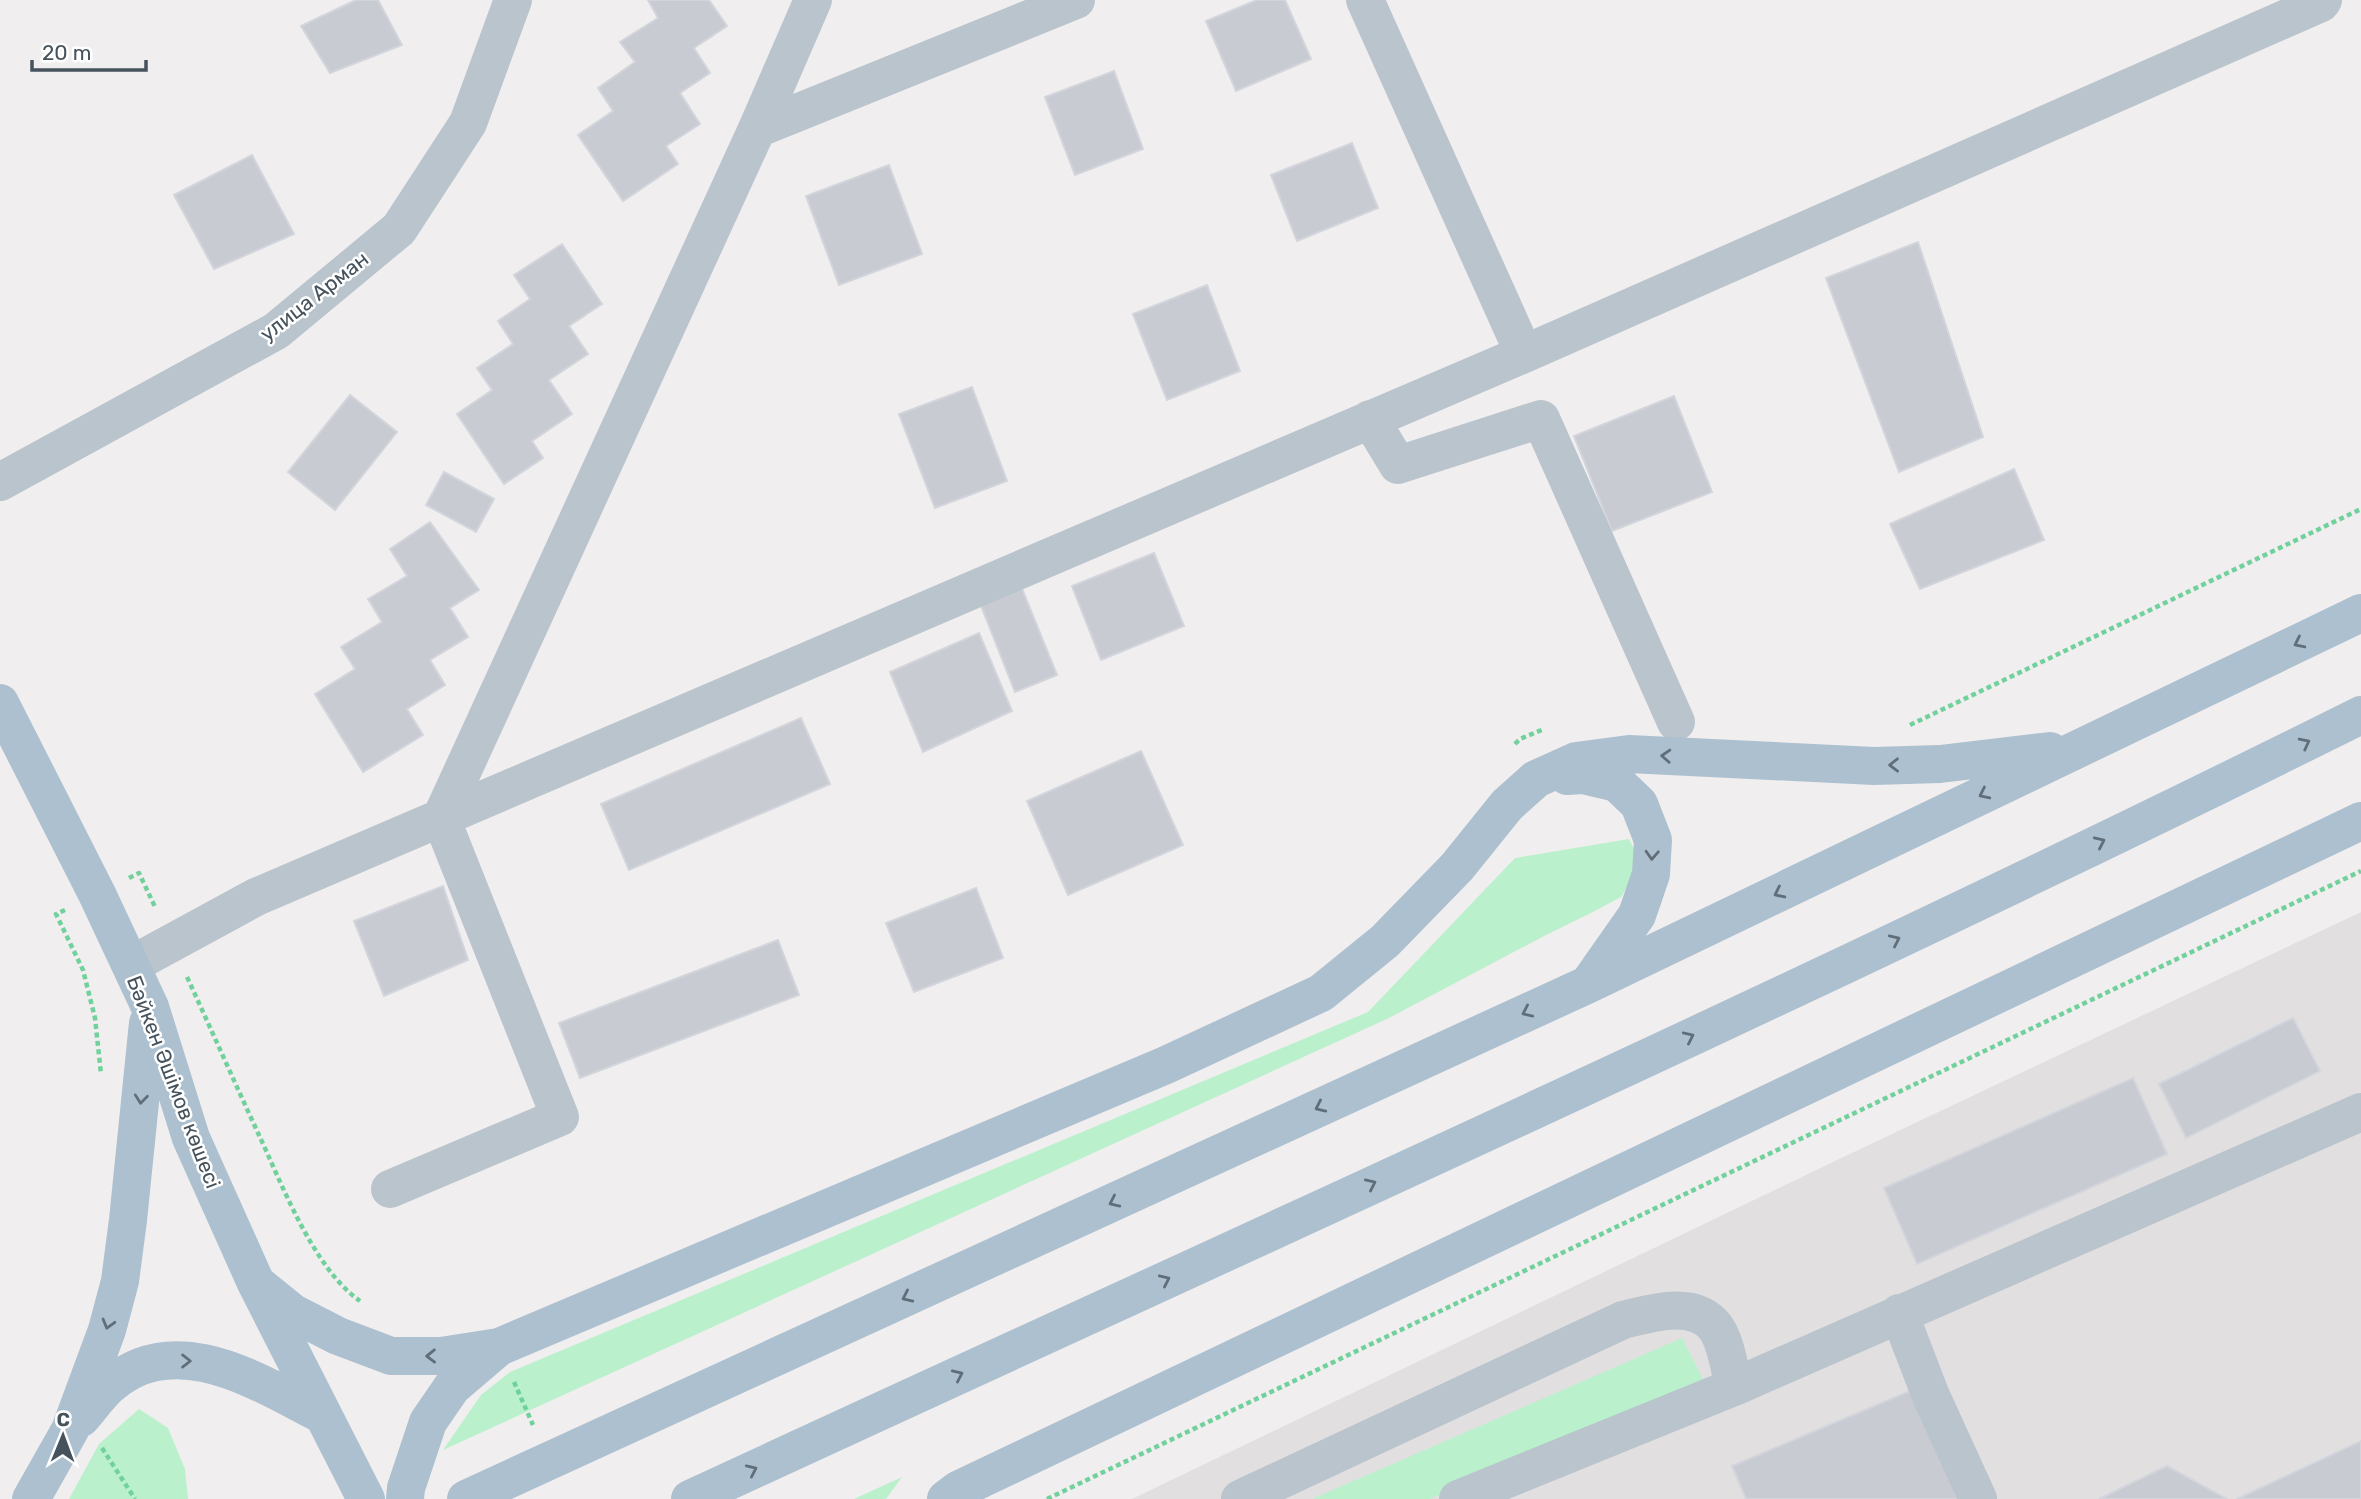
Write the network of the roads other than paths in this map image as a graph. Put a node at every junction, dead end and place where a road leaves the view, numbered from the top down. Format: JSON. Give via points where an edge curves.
{"nodes":[{"id":1,"x":813,"y":0,"type":"edge"},
{"id":2,"x":1076,"y":0,"type":"edge"},
{"id":3,"x":1365,"y":0,"type":"edge"},
{"id":4,"x":2323,"y":0,"type":"edge"},
{"id":5,"x":512,"y":1,"type":"edge"},
{"id":6,"x":757,"y":129,"type":"junction"},
{"id":7,"x":1524,"y":354,"type":"junction"},
{"id":8,"x":1370,"y":419,"type":"junction"},
{"id":9,"x":0,"y":482,"type":"edge"},
{"id":10,"x":2361,"y":613,"type":"edge"},
{"id":11,"x":0,"y":703,"type":"edge"},
{"id":12,"x":2361,"y":715,"type":"edge"},
{"id":13,"x":1676,"y":722,"type":"dead end"},
{"id":14,"x":2083,"y":746,"type":"junction"},
{"id":15,"x":1536,"y":779,"type":"junction"},
{"id":16,"x":441,"y":818,"type":"junction"},
{"id":17,"x":2361,"y":821,"type":"edge"},
{"id":18,"x":131,"y":965,"type":"junction"},
{"id":19,"x":1589,"y":984,"type":"junction"},
{"id":20,"x":150,"y":1007,"type":"junction"},
{"id":21,"x":2361,"y":1112,"type":"edge"},
{"id":22,"x":390,"y":1189,"type":"dead end"},
{"id":23,"x":256,"y":1283,"type":"junction"},
{"id":24,"x":1899,"y":1313,"type":"junction"},
{"id":25,"x":499,"y":1347,"type":"junction"},
{"id":26,"x":1734,"y":1387,"type":"junction"},
{"id":27,"x":323,"y":1415,"type":"junction"},
{"id":28,"x":70,"y":1430,"type":"junction"},
{"id":29,"x":31,"y":1499,"type":"edge"},
{"id":30,"x":366,"y":1499,"type":"edge"},
{"id":31,"x":405,"y":1499,"type":"edge"},
{"id":32,"x":466,"y":1499,"type":"edge"},
{"id":33,"x":690,"y":1499,"type":"edge"},
{"id":34,"x":946,"y":1499,"type":"edge"},
{"id":35,"x":1240,"y":1499,"type":"edge"},
{"id":36,"x":1458,"y":1499,"type":"edge"},
{"id":37,"x":1978,"y":1499,"type":"edge"}],
"edges":[{"from":1,"to":6,"type":"street"},
{"from":2,"to":6,"type":"street"},
{"from":3,"to":7,"type":"street"},
{"from":4,"to":7,"type":"street"},
{"from":5,"to":9,"type":"street","name":"улица Арман","via":[[468,123],[399,229],[276,331]]},
{"from":6,"to":16,"type":"street"},
{"from":7,"to":8,"type":"street"},
{"from":8,"to":13,"type":"street","via":[[1398,465],[1541,419]]},
{"from":8,"to":16,"type":"street"},
{"from":10,"to":14,"type":"main road","one_way":true},
{"from":11,"to":18,"type":"main road","name":"Бәйкен Әшімов көшесі"},
{"from":33,"to":12,"type":"main road","one_way":true,"via":[[1627,1066]]},
{"from":14,"to":15,"type":"main road","one_way":true,"via":[[1940,764],[1874,766],[1629,754],[1576,761]]},
{"from":14,"to":19,"type":"main road","one_way":true},
{"from":15,"to":19,"type":"main road","one_way":true,"via":[[1583,775],[1617,783],[1639,804],[1653,840],[1651,874],[1637,915]]},
{"from":15,"to":25,"type":"main road","via":[[1385,941],[1321,992],[1166,1065]]},
{"from":16,"to":18,"type":"street","via":[[256,897]]},
{"from":16,"to":22,"type":"street","via":[[560,1118]]},
{"from":17,"to":34,"type":"main road"},
{"from":18,"to":20,"type":"main road","name":"Бәйкен Әшімов көшесі"},
{"from":19,"to":32,"type":"main road","one_way":true},
{"from":20,"to":23,"type":"main road","name":"Бәйкен Әшімов көшесі","via":[[191,1138]]},
{"from":20,"to":28,"type":"main road","one_way":true,"via":[[120,1281]]},
{"from":21,"to":24,"type":"street"},
{"from":25,"to":23,"type":"main road","one_way":true,"via":[[441,1356],[391,1356],[293,1313]]},
{"from":23,"to":27,"type":"main road","name":"Бәйкен Әшімов көшесі"},
{"from":24,"to":26,"type":"street"},
{"from":24,"to":37,"type":"street"},
{"from":25,"to":31,"type":"main road","via":[[452,1387],[428,1422]]},
{"from":26,"to":35,"type":"street","via":[[1716,1328],[1701,1316],[1661,1310],[1623,1320]]},
{"from":26,"to":36,"type":"street"},
{"from":28,"to":27,"type":"main road","one_way":true,"via":[[110,1385],[136,1369],[165,1361],[198,1361],[230,1368]]},
{"from":27,"to":30,"type":"main road","name":"Бәйкен Әшімов көшесі"},
{"from":28,"to":29,"type":"main road"}]}
